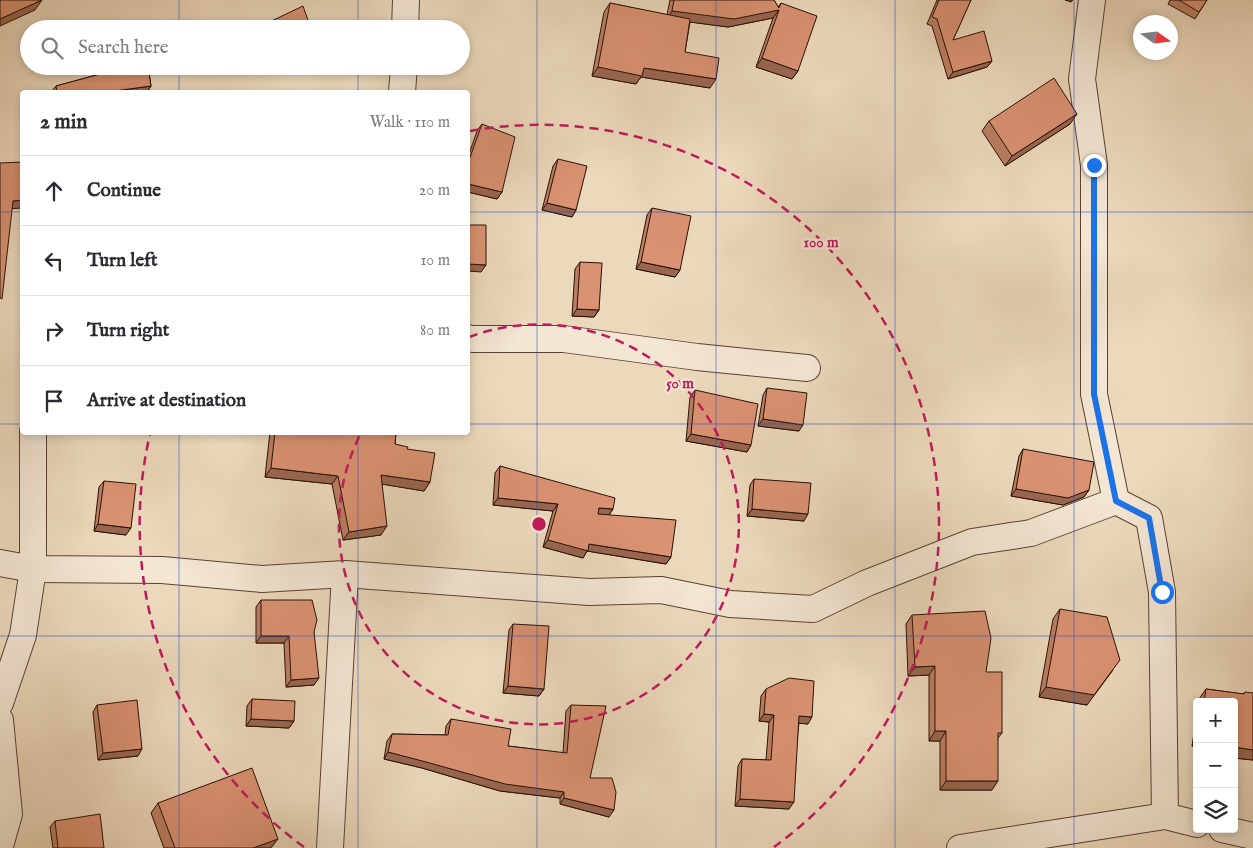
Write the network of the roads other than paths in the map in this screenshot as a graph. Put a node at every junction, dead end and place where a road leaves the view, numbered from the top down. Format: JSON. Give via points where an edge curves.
{"nodes":[{"id":1,"x":406,"y":0,"type":"edge"},
{"id":2,"x":1092,"y":0,"type":"edge"},
{"id":3,"x":405,"y":20,"type":"edge"},
{"id":4,"x":403,"y":75,"type":"edge"},
{"id":5,"x":402,"y":90,"type":"edge"},
{"id":6,"x":470,"y":338,"type":"edge"},
{"id":7,"x":807,"y":368,"type":"dead end"},
{"id":8,"x":33,"y":435,"type":"edge"},
{"id":9,"x":1116,"y":501,"type":"junction"},
{"id":10,"x":0,"y":563,"type":"edge"},
{"id":11,"x":33,"y":570,"type":"junction"},
{"id":12,"x":345,"y":574,"type":"junction"},
{"id":13,"x":0,"y":703,"type":"edge"},
{"id":14,"x":0,"y":720,"type":"edge"},
{"id":15,"x":1165,"y":816,"type":"junction"},
{"id":16,"x":1193,"y":823,"type":"edge"},
{"id":17,"x":1238,"y":833,"type":"edge"},
{"id":18,"x":1253,"y":836,"type":"edge"},
{"id":19,"x":0,"y":846,"type":"edge"},
{"id":20,"x":330,"y":848,"type":"edge"},
{"id":21,"x":960,"y":848,"type":"edge"}],
"edges":[{"from":1,"to":3,"type":"street"},
{"from":2,"to":9,"type":"street","via":[[1082,79],[1094,165],[1094,394]]},
{"from":4,"to":5,"type":"street"},
{"from":6,"to":7,"type":"street","via":[[564,340]]},
{"from":8,"to":11,"type":"street"},
{"from":9,"to":12,"type":"street","via":[[1031,533],[972,542],[867,583],[813,609],[730,604],[661,590],[589,592]]},
{"from":9,"to":15,"type":"street","via":[[1149,518],[1162,592]]},
{"from":10,"to":11,"type":"street"},
{"from":11,"to":12,"type":"street","via":[[162,570],[262,579]]},
{"from":11,"to":13,"type":"street","via":[[24,635]]},
{"from":12,"to":20,"type":"street"},
{"from":14,"to":19,"type":"street","via":[[9,814]]},
{"from":15,"to":16,"type":"street"},
{"from":15,"to":21,"type":"street"},
{"from":17,"to":18,"type":"street"}]}
